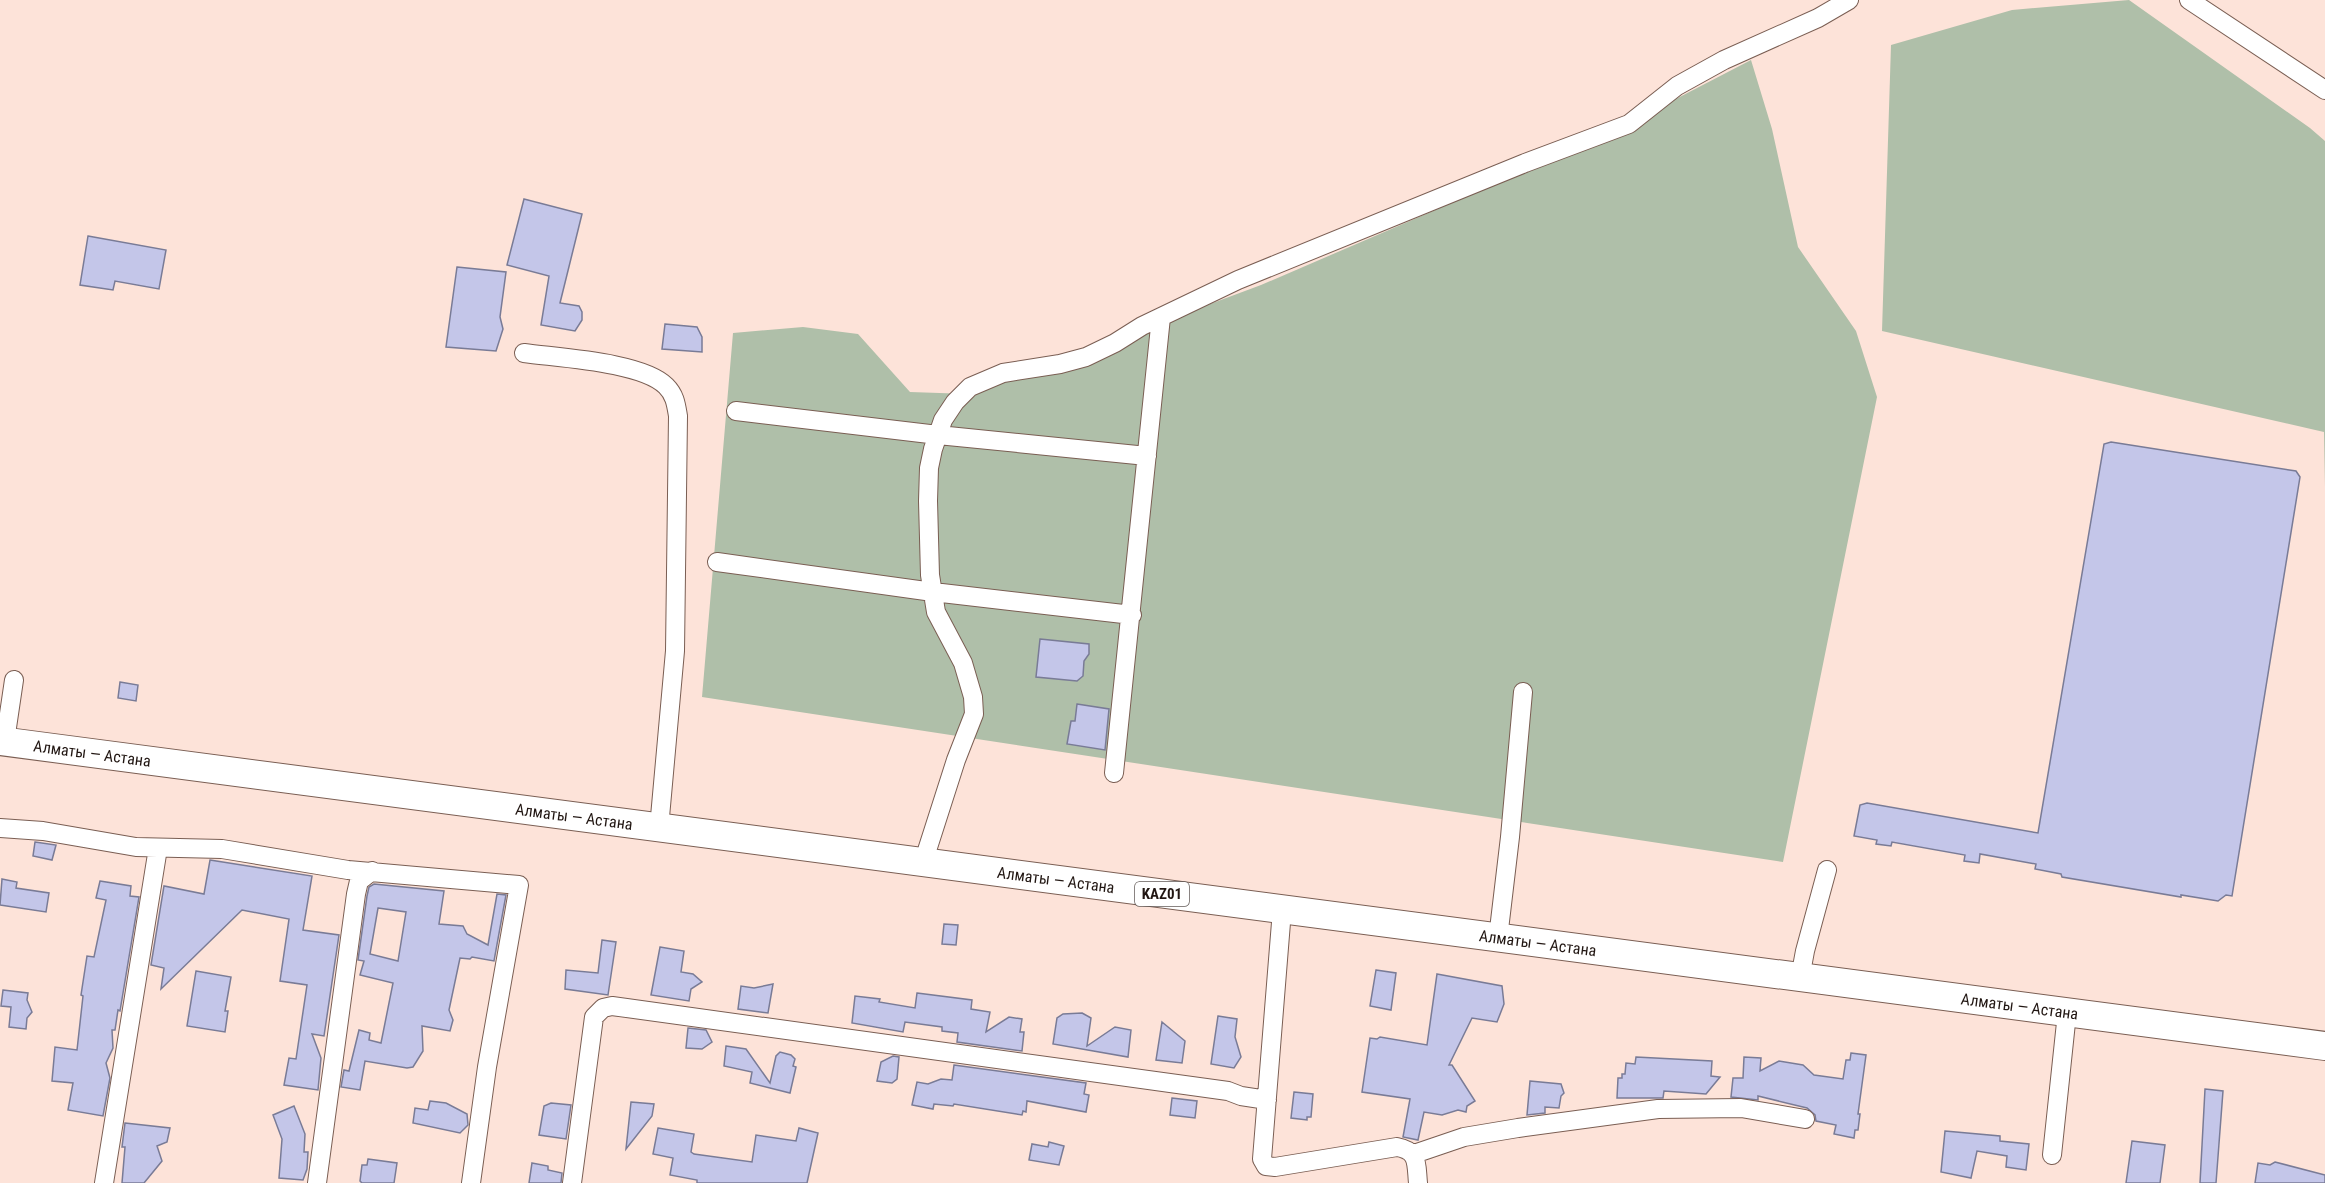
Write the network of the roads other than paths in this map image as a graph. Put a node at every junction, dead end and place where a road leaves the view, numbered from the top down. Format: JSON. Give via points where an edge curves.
{"nodes":[{"id":1,"x":1849,"y":0,"type":"edge"},
{"id":2,"x":2189,"y":0,"type":"edge"},
{"id":3,"x":2325,"y":90,"type":"edge"},
{"id":4,"x":1161,"y":316,"type":"junction"},
{"id":5,"x":524,"y":353,"type":"dead end"},
{"id":6,"x":736,"y":411,"type":"dead end"},
{"id":7,"x":938,"y":435,"type":"junction"},
{"id":8,"x":1147,"y":456,"type":"junction"},
{"id":9,"x":717,"y":562,"type":"dead end"},
{"id":10,"x":933,"y":592,"type":"junction"},
{"id":11,"x":1132,"y":615,"type":"junction"},
{"id":12,"x":14,"y":680,"type":"dead end"},
{"id":13,"x":1522,"y":693,"type":"dead end"},
{"id":14,"x":3,"y":741,"type":"edge"},
{"id":15,"x":1114,"y":773,"type":"dead end"},
{"id":16,"x":0,"y":828,"type":"edge"},
{"id":17,"x":659,"y":828,"type":"junction"},
{"id":18,"x":158,"y":848,"type":"junction"},
{"id":19,"x":923,"y":863,"type":"junction"},
{"id":20,"x":1827,"y":870,"type":"dead end"},
{"id":21,"x":372,"y":871,"type":"junction"},
{"id":22,"x":1282,"y":910,"type":"junction"},
{"id":23,"x":1498,"y":938,"type":"junction"},
{"id":24,"x":1800,"y":978,"type":"junction"},
{"id":25,"x":2067,"y":1013,"type":"junction"},
{"id":26,"x":2325,"y":1046,"type":"edge"},
{"id":27,"x":1267,"y":1100,"type":"junction"},
{"id":28,"x":1805,"y":1119,"type":"dead end"},
{"id":29,"x":1414,"y":1154,"type":"junction"},
{"id":30,"x":2052,"y":1155,"type":"dead end"},
{"id":31,"x":105,"y":1183,"type":"edge"},
{"id":32,"x":317,"y":1183,"type":"edge"},
{"id":33,"x":471,"y":1183,"type":"edge"},
{"id":34,"x":572,"y":1183,"type":"edge"},
{"id":35,"x":1418,"y":1183,"type":"edge"}],
"edges":[{"from":1,"to":4,"type":"street","via":[[1677,86],[1629,124],[1238,280]]},
{"from":2,"to":3,"type":"street"},
{"from":4,"to":7,"type":"street","via":[[1086,357],[1003,373],[978,383],[955,402]]},
{"from":4,"to":8,"type":"street"},
{"from":5,"to":17,"type":"street","via":[[647,373],[674,396],[678,416],[675,651]]},
{"from":6,"to":7,"type":"street"},
{"from":7,"to":8,"type":"street"},
{"from":7,"to":10,"type":"street","via":[[929,468]]},
{"from":8,"to":11,"type":"street"},
{"from":9,"to":10,"type":"street"},
{"from":10,"to":11,"type":"street"},
{"from":10,"to":19,"type":"street","via":[[936,612],[963,663],[974,714]]},
{"from":11,"to":15,"type":"street"},
{"from":12,"to":14,"type":"street"},
{"from":13,"to":23,"type":"street"},
{"from":14,"to":17,"type":"highway","name":"Алматы — Астана","number":"KАZ01"},
{"from":16,"to":18,"type":"street"},
{"from":17,"to":19,"type":"highway","name":"Алматы — Астана","number":"KАZ01"},
{"from":18,"to":21,"type":"street","via":[[222,849]]},
{"from":18,"to":31,"type":"street"},
{"from":19,"to":22,"type":"highway","name":"Алматы — Астана","number":"KАZ01"},
{"from":20,"to":24,"type":"street"},
{"from":21,"to":32,"type":"street","via":[[359,881],[356,894]]},
{"from":21,"to":33,"type":"street","via":[[519,885],[488,1056]]},
{"from":22,"to":23,"type":"highway","name":"Алматы — Астана","number":"KАZ01"},
{"from":22,"to":27,"type":"street"},
{"from":23,"to":24,"type":"highway","name":"Алматы — Астана","number":"KАZ01"},
{"from":24,"to":25,"type":"highway","name":"Алматы — Астана","number":"KАZ01"},
{"from":25,"to":26,"type":"highway","name":"Алматы — Астана","number":"KАZ01"},
{"from":25,"to":30,"type":"street"},
{"from":27,"to":29,"type":"street","via":[[1262,1159],[1266,1166],[1397,1147]]},
{"from":27,"to":34,"type":"street","via":[[1228,1091],[612,1006],[594,1017]]},
{"from":28,"to":29,"type":"street","via":[[1741,1108],[1658,1109],[1464,1137]]},
{"from":29,"to":35,"type":"street"}]}
